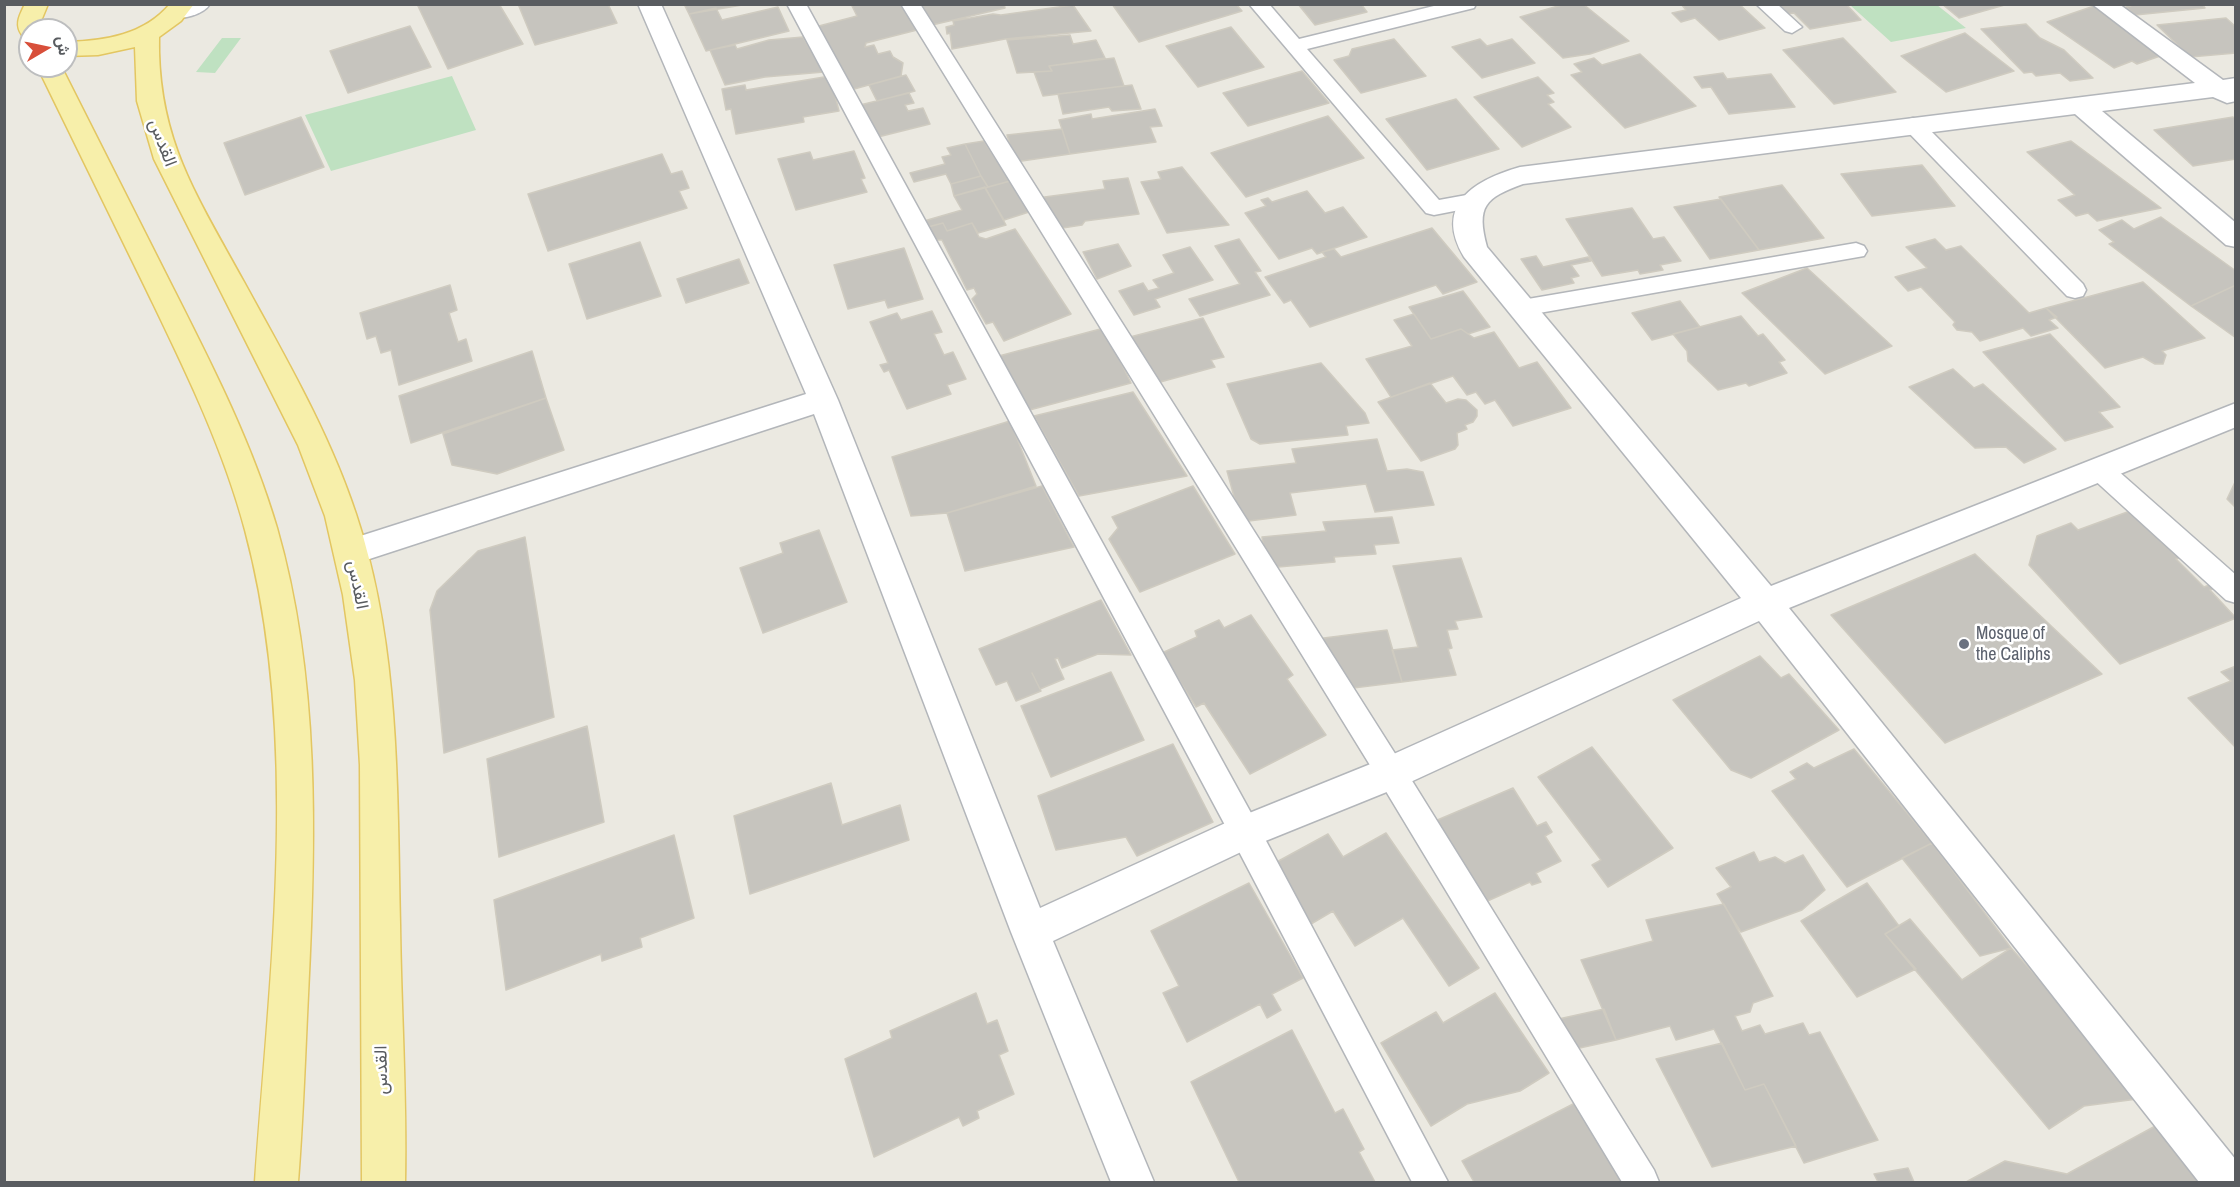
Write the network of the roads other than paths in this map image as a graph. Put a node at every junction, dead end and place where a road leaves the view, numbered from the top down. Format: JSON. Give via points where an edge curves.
{"nodes":[{"id":1,"x":649,"y":4,"type":"edge"},
{"id":2,"x":796,"y":4,"type":"edge"},
{"id":3,"x":910,"y":4,"type":"edge"},
{"id":4,"x":1258,"y":4,"type":"edge"},
{"id":5,"x":1467,"y":4,"type":"edge"},
{"id":6,"x":1765,"y":4,"type":"edge"},
{"id":7,"x":2103,"y":4,"type":"edge"},
{"id":8,"x":187,"y":7,"type":"edge"},
{"id":9,"x":1792,"y":27,"type":"dead end"},
{"id":10,"x":147,"y":33,"type":"junction"},
{"id":11,"x":1294,"y":46,"type":"junction"},
{"id":12,"x":78,"y":48,"type":"edge"},
{"id":13,"x":55,"y":78,"type":"edge"},
{"id":14,"x":2230,"y":92,"type":"edge"},
{"id":15,"x":2079,"y":104,"type":"junction"},
{"id":16,"x":1912,"y":125,"type":"junction"},
{"id":17,"x":1472,"y":201,"type":"junction"},
{"id":18,"x":2235,"y":238,"type":"edge"},
{"id":19,"x":1856,"y":251,"type":"dead end"},
{"id":20,"x":2074,"y":290,"type":"dead end"},
{"id":21,"x":1522,"y":308,"type":"junction"},
{"id":22,"x":822,"y":400,"type":"junction"},
{"id":23,"x":2235,"y":414,"type":"edge"},
{"id":24,"x":2100,"y":469,"type":"junction"},
{"id":25,"x":351,"y":552,"type":"junction"},
{"id":26,"x":2235,"y":592,"type":"edge"},
{"id":27,"x":1765,"y":603,"type":"junction"},
{"id":28,"x":1391,"y":773,"type":"junction"},
{"id":29,"x":1245,"y":832,"type":"junction"},
{"id":30,"x":1030,"y":932,"type":"junction"},
{"id":31,"x":277,"y":1182,"type":"edge"},
{"id":32,"x":384,"y":1182,"type":"edge"},
{"id":33,"x":1132,"y":1182,"type":"edge"},
{"id":34,"x":1431,"y":1182,"type":"edge"},
{"id":35,"x":1642,"y":1182,"type":"edge"},
{"id":36,"x":2226,"y":1182,"type":"edge"}],
"edges":[{"from":1,"to":22,"type":"street"},
{"from":2,"to":29,"type":"lane"},
{"from":3,"to":28,"type":"lane"},
{"from":4,"to":11,"type":"lane"},
{"from":5,"to":11,"type":"lane"},
{"from":6,"to":9,"type":"lane"},
{"from":7,"to":14,"type":"street"},
{"from":8,"to":10,"type":"main road"},
{"from":10,"to":12,"type":"main road","via":[[106,47]]},
{"from":10,"to":25,"type":"main road","name":"القدس","via":[[147,92],[161,151],[295,403],[335,498]]},
{"from":11,"to":17,"type":"lane","via":[[1434,208]]},
{"from":13,"to":31,"type":"main road","via":[[216,403],[255,508],[272,576],[285,651],[295,825]]},
{"from":14,"to":15,"type":"street"},
{"from":15,"to":16,"type":"street"},
{"from":15,"to":18,"type":"street"},
{"from":16,"to":17,"type":"street","via":[[1520,176],[1487,187]]},
{"from":16,"to":20,"type":"lane"},
{"from":17,"to":21,"type":"street","via":[[1466,225],[1474,250]]},
{"from":19,"to":21,"type":"lane"},
{"from":21,"to":27,"type":"street"},
{"from":22,"to":25,"type":"street"},
{"from":22,"to":30,"type":"street"},
{"from":23,"to":24,"type":"street"},
{"from":24,"to":26,"type":"lane"},
{"from":24,"to":27,"type":"street"},
{"from":25,"to":32,"type":"main road","name":"القدس","via":[[375,698]]},
{"from":27,"to":28,"type":"street"},
{"from":27,"to":36,"type":"street"},
{"from":28,"to":29,"type":"street"},
{"from":28,"to":35,"type":"lane"},
{"from":29,"to":30,"type":"street"},
{"from":29,"to":34,"type":"lane"},
{"from":30,"to":33,"type":"street"}]}
